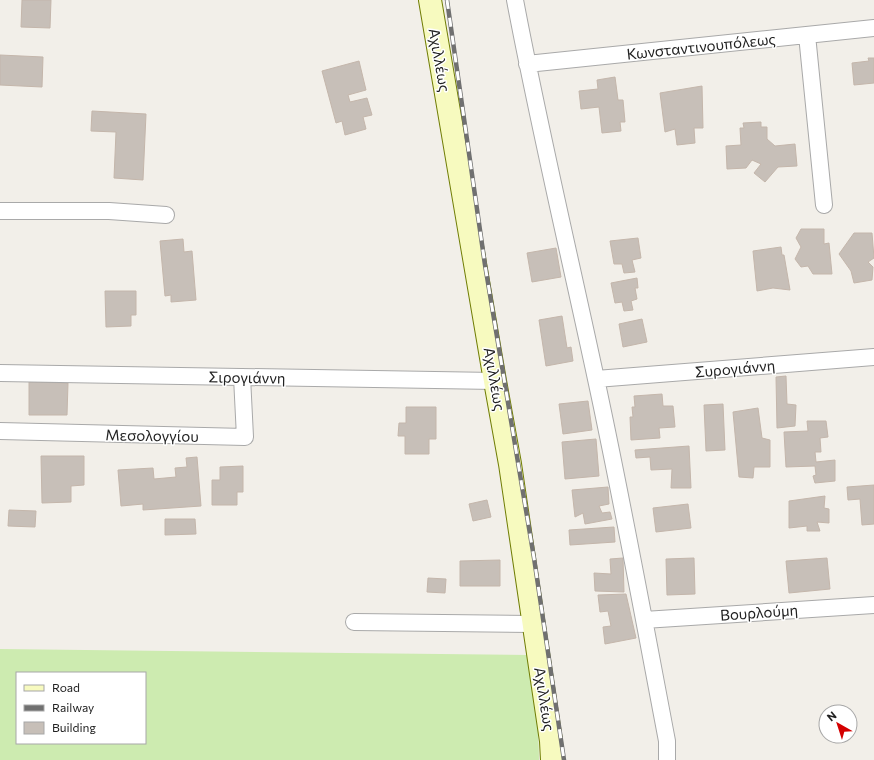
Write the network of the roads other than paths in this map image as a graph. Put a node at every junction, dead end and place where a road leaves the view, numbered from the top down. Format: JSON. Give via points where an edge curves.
{"nodes":[{"id":1,"x":430,"y":0,"type":"edge"},
{"id":2,"x":515,"y":0,"type":"edge"},
{"id":3,"x":874,"y":28,"type":"edge"},
{"id":4,"x":807,"y":35,"type":"junction"},
{"id":5,"x":527,"y":64,"type":"junction"},
{"id":6,"x":824,"y":205,"type":"dead end"},
{"id":7,"x":0,"y":211,"type":"edge"},
{"id":8,"x":166,"y":215,"type":"dead end"},
{"id":9,"x":874,"y":357,"type":"edge"},
{"id":10,"x":0,"y":373,"type":"edge"},
{"id":11,"x":242,"y":377,"type":"junction"},
{"id":12,"x":596,"y":379,"type":"junction"},
{"id":13,"x":495,"y":381,"type":"junction"},
{"id":14,"x":0,"y":431,"type":"edge"},
{"id":15,"x":874,"y":605,"type":"edge"},
{"id":16,"x":644,"y":620,"type":"junction"},
{"id":17,"x":354,"y":622,"type":"dead end"},
{"id":18,"x":533,"y":624,"type":"junction"},
{"id":19,"x":552,"y":760,"type":"edge"},
{"id":20,"x":667,"y":760,"type":"edge"}],
"edges":[{"from":1,"to":13,"type":"street","name":"Αχιλλέως"},
{"from":2,"to":5,"type":"street"},
{"from":3,"to":4,"type":"street","name":"Κωνσταντινουπόλεως"},
{"from":4,"to":5,"type":"street","name":"Κωνσταντινουπόλεως"},
{"from":4,"to":6,"type":"street"},
{"from":5,"to":12,"type":"street"},
{"from":7,"to":8,"type":"street","via":[[109,211]]},
{"from":9,"to":12,"type":"street","name":"Συρογιάννη"},
{"from":10,"to":11,"type":"street","name":"Σιρογιάννη"},
{"from":11,"to":13,"type":"street","name":"Σιρογιάννη"},
{"from":11,"to":14,"type":"street","name":"Μεσολογγίου","via":[[245,437]]},
{"from":12,"to":16,"type":"street"},
{"from":13,"to":18,"type":"street","name":"Αχιλλέως"},
{"from":15,"to":16,"type":"street","name":"Βουρλούμη"},
{"from":16,"to":20,"type":"street","via":[[667,740]]},
{"from":17,"to":18,"type":"street"},
{"from":18,"to":19,"type":"street","name":"Αχιλλέως"}]}
